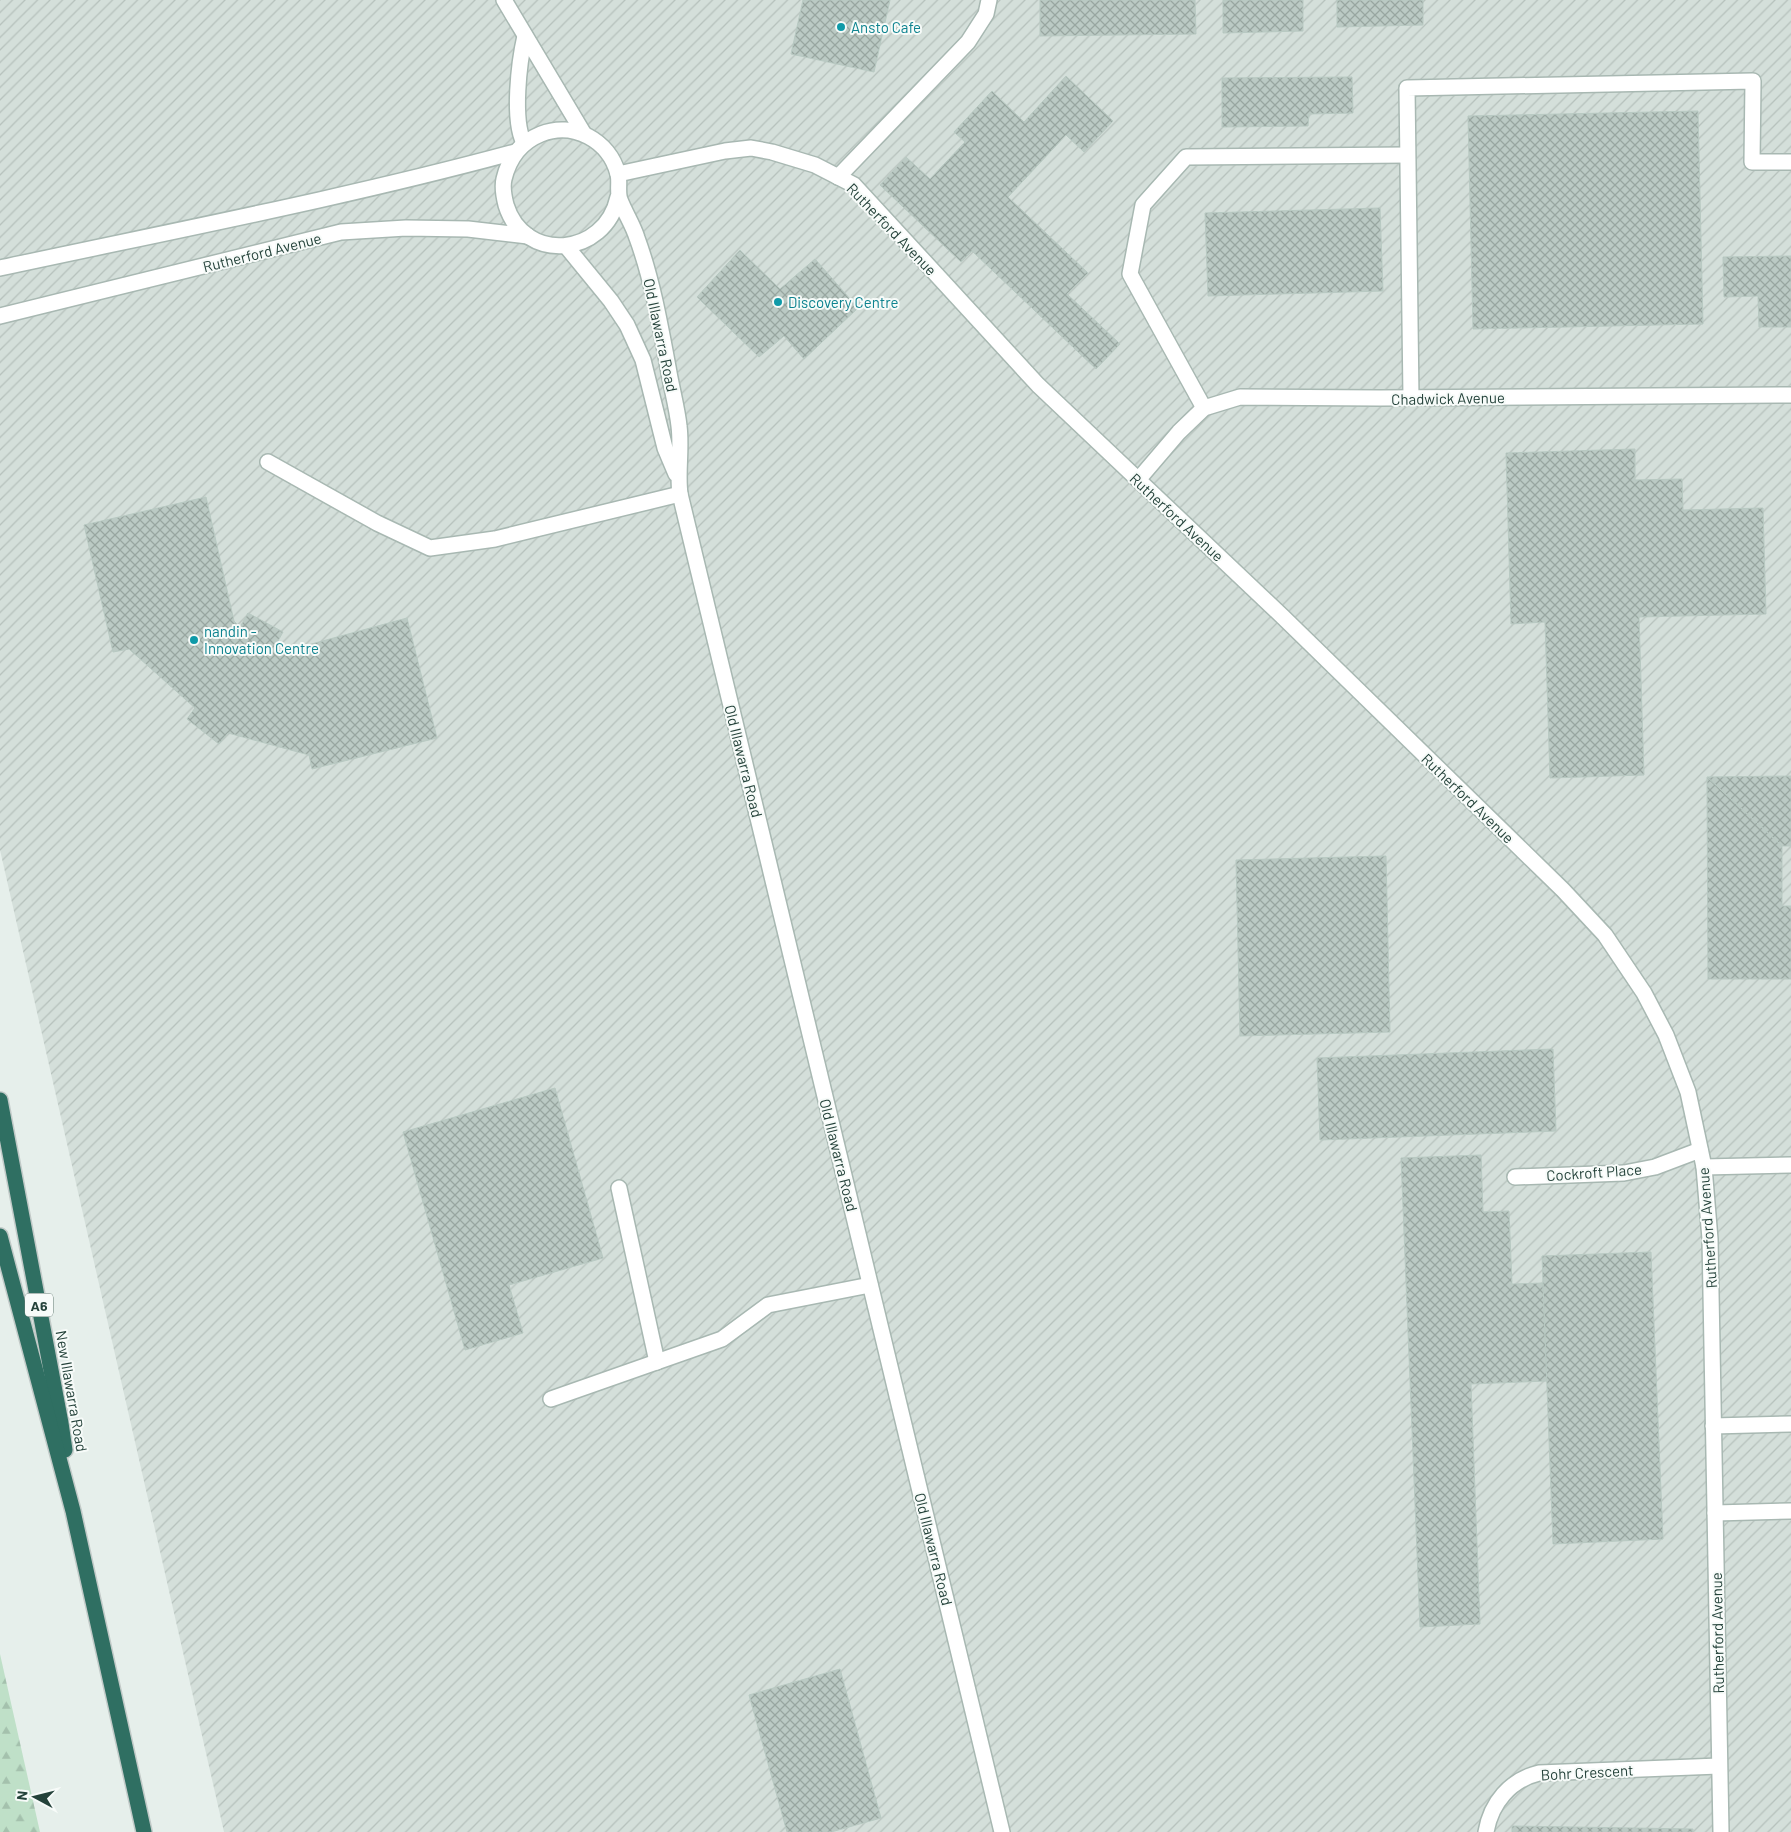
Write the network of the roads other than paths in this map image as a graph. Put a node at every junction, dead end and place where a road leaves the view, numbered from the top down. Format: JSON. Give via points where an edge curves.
{"nodes":[{"id":1,"x":504,"y":0,"type":"edge"},
{"id":2,"x":988,"y":0,"type":"edge"},
{"id":3,"x":525,"y":36,"type":"junction"},
{"id":4,"x":584,"y":134,"type":"junction"},
{"id":5,"x":520,"y":148,"type":"junction"},
{"id":6,"x":1407,"y":154,"type":"junction"},
{"id":7,"x":1791,"y":162,"type":"edge"},
{"id":8,"x":618,"y":174,"type":"junction"},
{"id":9,"x":838,"y":177,"type":"junction"},
{"id":10,"x":618,"y":197,"type":"junction"},
{"id":11,"x":528,"y":236,"type":"junction"},
{"id":12,"x":566,"y":246,"type":"junction"},
{"id":13,"x":0,"y":268,"type":"edge"},
{"id":14,"x":0,"y":316,"type":"edge"},
{"id":15,"x":1791,"y":395,"type":"edge"},
{"id":16,"x":1411,"y":398,"type":"junction"},
{"id":17,"x":1204,"y":408,"type":"junction"},
{"id":18,"x":268,"y":462,"type":"dead end"},
{"id":19,"x":678,"y":478,"type":"junction"},
{"id":20,"x":1138,"y":480,"type":"junction"},
{"id":21,"x":680,"y":494,"type":"junction"},
{"id":22,"x":0,"y":1100,"type":"edge"},
{"id":23,"x":1700,"y":1150,"type":"junction"},
{"id":24,"x":1791,"y":1165,"type":"edge"},
{"id":25,"x":1704,"y":1167,"type":"junction"},
{"id":26,"x":1515,"y":1177,"type":"dead end"},
{"id":27,"x":619,"y":1188,"type":"dead end"},
{"id":28,"x":0,"y":1236,"type":"edge"},
{"id":29,"x":870,"y":1285,"type":"junction"},
{"id":30,"x":657,"y":1362,"type":"junction"},
{"id":31,"x":552,"y":1399,"type":"dead end"},
{"id":32,"x":1791,"y":1424,"type":"edge"},
{"id":33,"x":1713,"y":1426,"type":"junction"},
{"id":34,"x":73,"y":1511,"type":"junction"},
{"id":35,"x":1791,"y":1511,"type":"edge"},
{"id":36,"x":1715,"y":1513,"type":"junction"},
{"id":37,"x":1720,"y":1766,"type":"junction"},
{"id":38,"x":144,"y":1832,"type":"edge"},
{"id":39,"x":1002,"y":1832,"type":"edge"},
{"id":40,"x":1486,"y":1832,"type":"edge"},
{"id":41,"x":1721,"y":1832,"type":"edge"}],
"edges":[{"from":1,"to":3,"type":"street"},
{"from":2,"to":9,"type":"street","via":[[986,14],[968,42]]},
{"from":3,"to":4,"type":"street"},
{"from":3,"to":5,"type":"street","via":[[518,91]]},
{"from":4,"to":5,"type":"street","via":[[565,130],[546,132],[534,136]]},
{"from":4,"to":8,"type":"street","via":[[606,150]]},
{"from":5,"to":11,"type":"street","via":[[508,166],[504,197],[508,212]]},
{"from":5,"to":13,"type":"street","via":[[451,170]]},
{"from":6,"to":7,"type":"street","via":[[1407,88],[1753,81],[1752,162]]},
{"from":6,"to":16,"type":"street"},
{"from":6,"to":17,"type":"street","via":[[1186,157],[1143,205],[1130,274]]},
{"from":8,"to":9,"type":"street","name":"Rutherford Avenue","via":[[751,148],[815,165]]},
{"from":8,"to":10,"type":"street"},
{"from":9,"to":20,"type":"street","name":"Rutherford Avenue","via":[[854,185],[1038,385]]},
{"from":10,"to":12,"type":"street","via":[[611,218],[596,234]]},
{"from":10,"to":19,"type":"street","name":"Old Illawarra Road","via":[[640,246],[662,332],[679,426]]},
{"from":11,"to":12,"type":"street","via":[[547,244]]},
{"from":11,"to":14,"type":"street","name":"Rutherford Avenue","via":[[424,228],[341,232]]},
{"from":12,"to":19,"type":"street","name":"Old Illawarra Road","via":[[612,301],[627,325],[643,360],[665,448]]},
{"from":15,"to":16,"type":"street","name":"Chadwick Avenue"},
{"from":16,"to":17,"type":"street","name":"Chadwick Avenue","via":[[1240,397]]},
{"from":17,"to":20,"type":"street","name":"Chadwick Avenue"},
{"from":18,"to":21,"type":"street","via":[[377,523],[430,548],[495,539]]},
{"from":19,"to":21,"type":"street","name":"Old Illawarra Road"},
{"from":20,"to":23,"type":"street","name":"Rutherford Avenue","via":[[1283,617],[1563,890],[1605,935],[1644,993],[1666,1035],[1688,1092]]},
{"from":21,"to":29,"type":"street","name":"Old Illawarra Road"},
{"from":22,"to":34,"type":"highway","name":"New Illawarra Road","number":"A6","via":[[61,1423]]},
{"from":23,"to":25,"type":"street","name":"Rutherford Avenue"},
{"from":23,"to":26,"type":"street","name":"Cockroft Place","via":[[1655,1167],[1624,1172]]},
{"from":24,"to":25,"type":"street"},
{"from":25,"to":33,"type":"street","name":"Rutherford Avenue","via":[[1710,1238]]},
{"from":27,"to":30,"type":"street"},
{"from":28,"to":34,"type":"highway","name":"New Illawarra Road","number":"A6"},
{"from":29,"to":30,"type":"street","via":[[768,1305],[722,1339]]},
{"from":29,"to":39,"type":"street","name":"Old Illawarra Road"},
{"from":30,"to":31,"type":"street"},
{"from":32,"to":33,"type":"street"},
{"from":33,"to":36,"type":"street","name":"Rutherford Avenue"},
{"from":34,"to":38,"type":"highway","name":"New Illawarra Road","number":"A6"},
{"from":35,"to":36,"type":"street"},
{"from":36,"to":37,"type":"street","name":"Rutherford Avenue"},
{"from":37,"to":40,"type":"street","name":"Bohr Crescent","via":[[1525,1776],[1502,1796]]},
{"from":37,"to":41,"type":"street","name":"Rutherford Avenue"}]}
